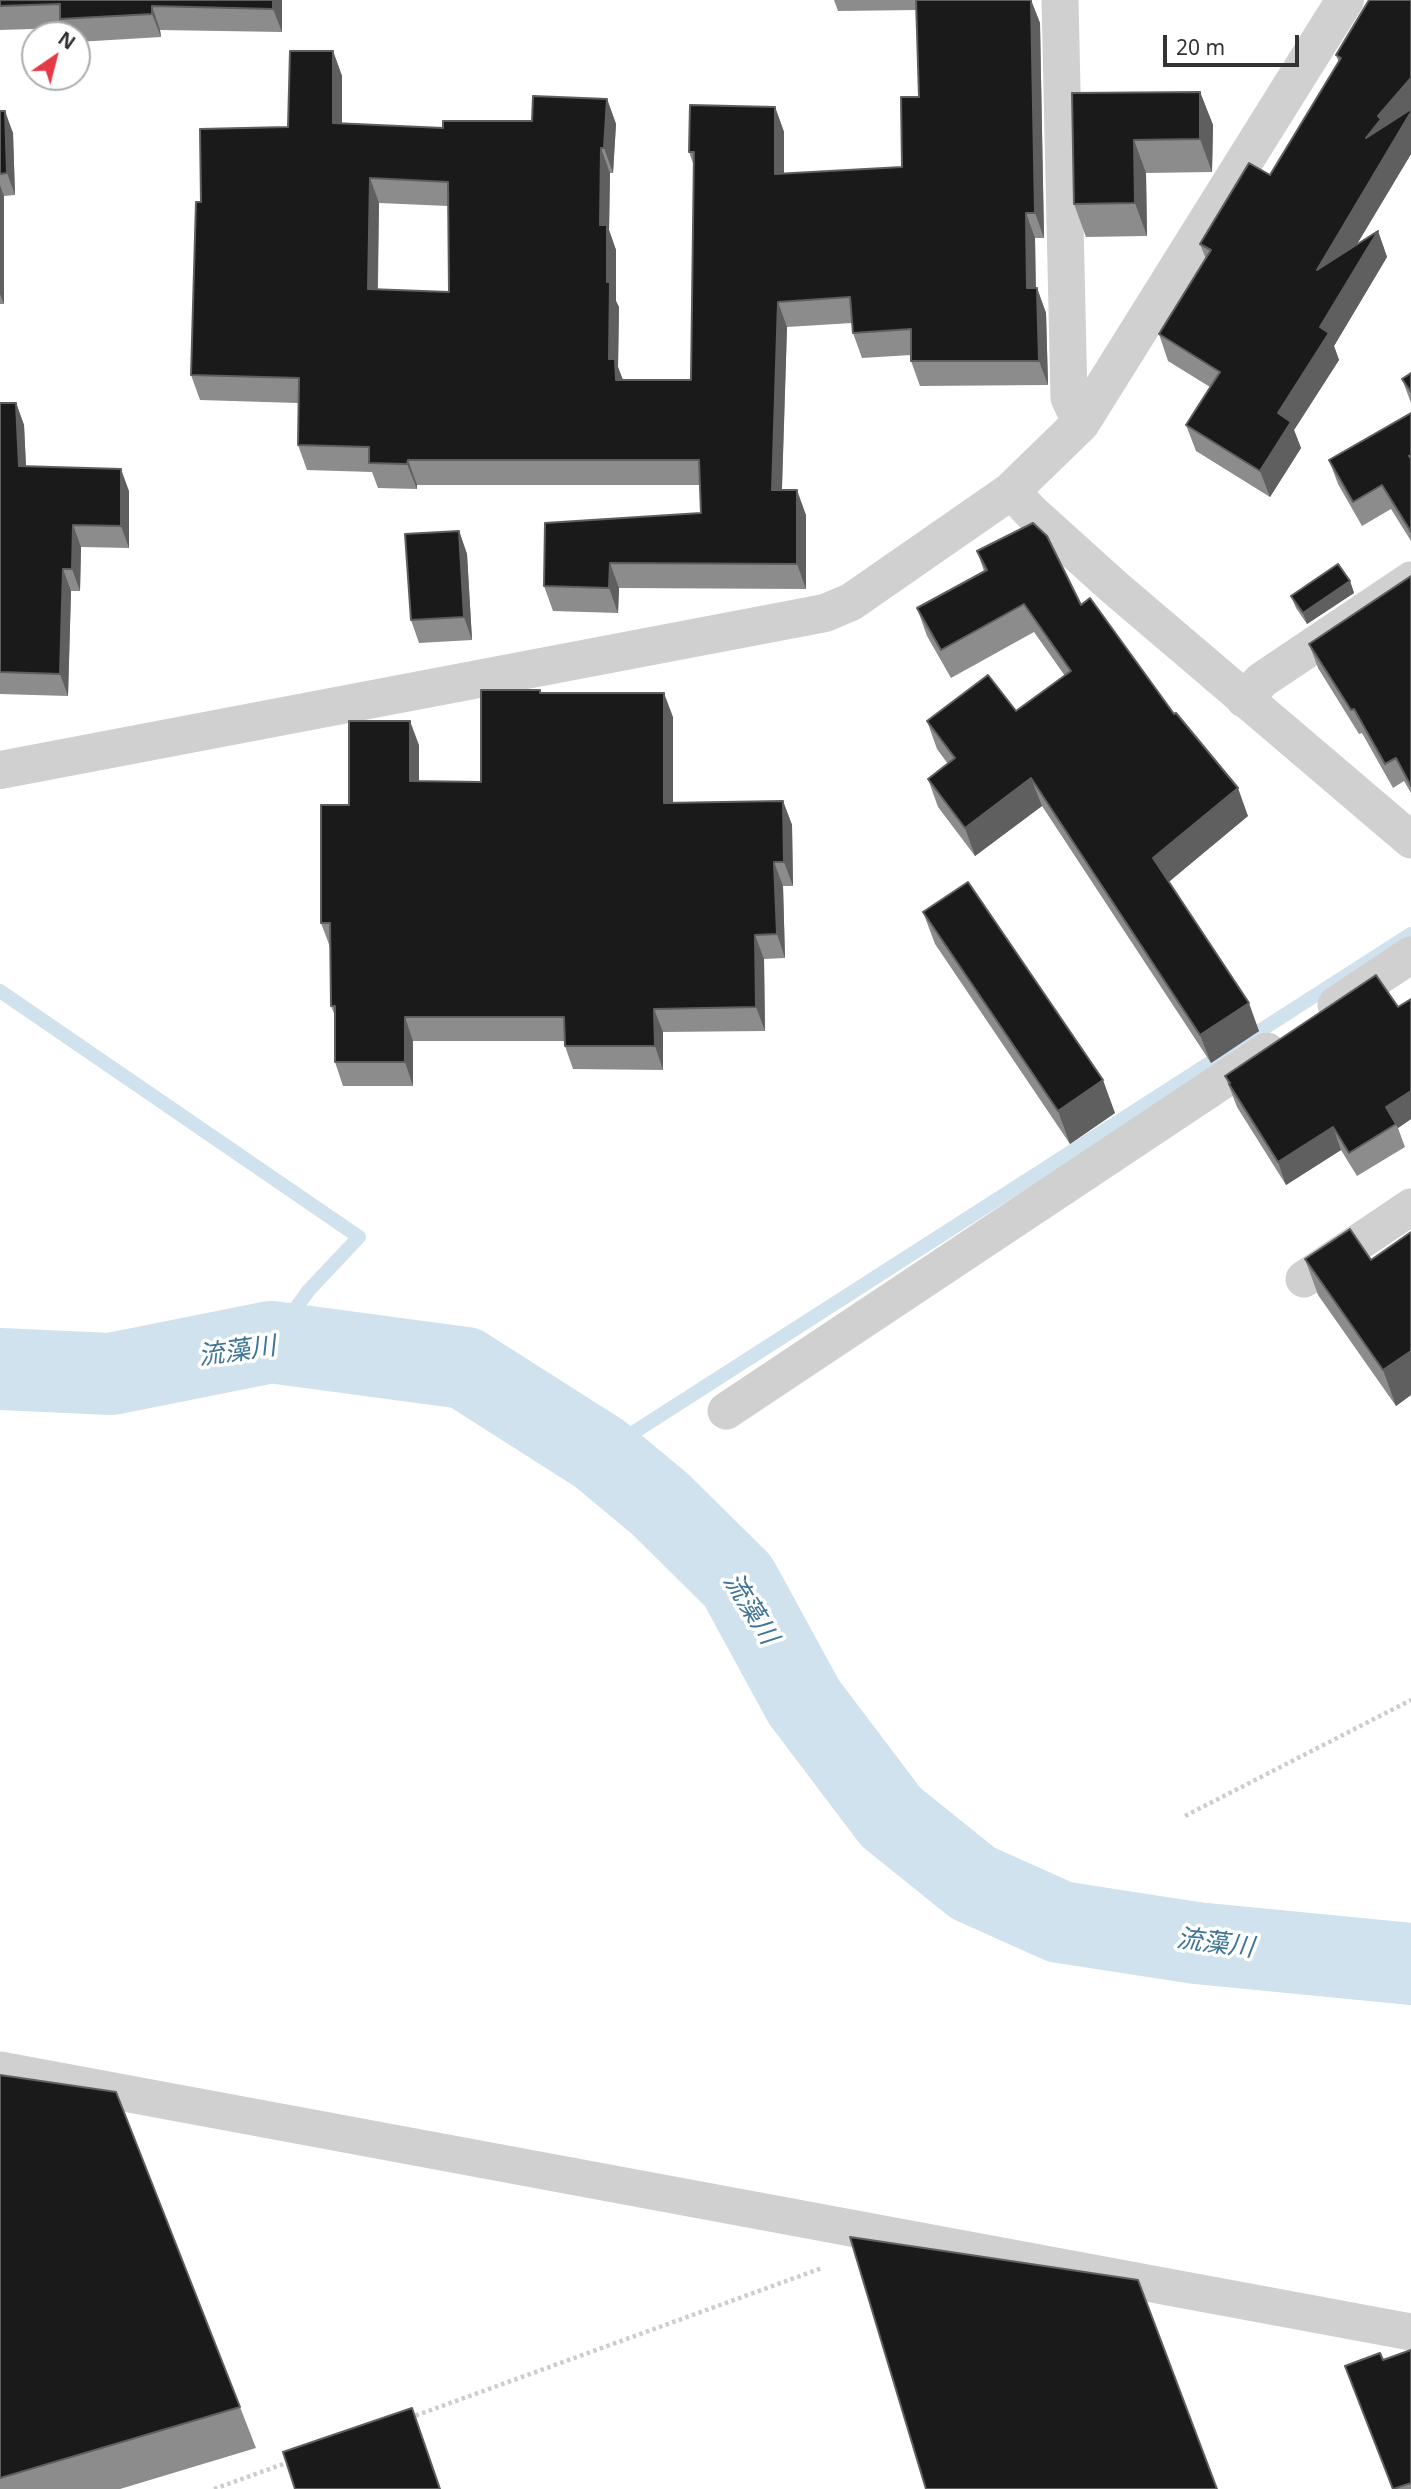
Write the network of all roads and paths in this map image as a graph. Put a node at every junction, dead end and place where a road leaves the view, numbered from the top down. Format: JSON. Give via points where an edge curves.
{"nodes":[{"id":1,"x":1060,"y":0,"type":"edge"},
{"id":2,"x":1345,"y":0,"type":"edge"},
{"id":3,"x":1081,"y":423,"type":"junction"},
{"id":4,"x":1012,"y":491,"type":"junction"},
{"id":5,"x":1411,"y":580,"type":"edge"},
{"id":6,"x":1244,"y":699,"type":"junction"},
{"id":7,"x":0,"y":769,"type":"edge"},
{"id":8,"x":1411,"y":839,"type":"edge"},
{"id":9,"x":1408,"y":965,"type":"edge"},
{"id":10,"x":1411,"y":1206,"type":"edge"},
{"id":11,"x":1304,"y":1279,"type":"edge"},
{"id":12,"x":726,"y":1411,"type":"dead end"},
{"id":13,"x":1411,"y":1700,"type":"edge"},
{"id":14,"x":1185,"y":1816,"type":"dead end"},
{"id":15,"x":0,"y":2070,"type":"edge"},
{"id":16,"x":824,"y":2267,"type":"dead end"},
{"id":17,"x":1411,"y":2332,"type":"edge"},
{"id":18,"x":408,"y":2418,"type":"edge"},
{"id":19,"x":291,"y":2461,"type":"edge"},
{"id":20,"x":214,"y":2489,"type":"edge"}],
"edges":[{"from":1,"to":3,"type":"street","via":[[1069,398]]},
{"from":2,"to":3,"type":"street"},
{"from":3,"to":4,"type":"street"},
{"from":4,"to":6,"type":"street"},
{"from":4,"to":7,"type":"street","via":[[851,602],[825,613]]},
{"from":5,"to":6,"type":"street","via":[[1262,680]]},
{"from":6,"to":8,"type":"street"},
{"from":9,"to":12,"type":"street","via":[[1302,1028]]},
{"from":10,"to":11,"type":"street"},
{"from":13,"to":14,"type":"path"},
{"from":15,"to":17,"type":"street"},
{"from":16,"to":18,"type":"path"},
{"from":19,"to":20,"type":"path"}]}
